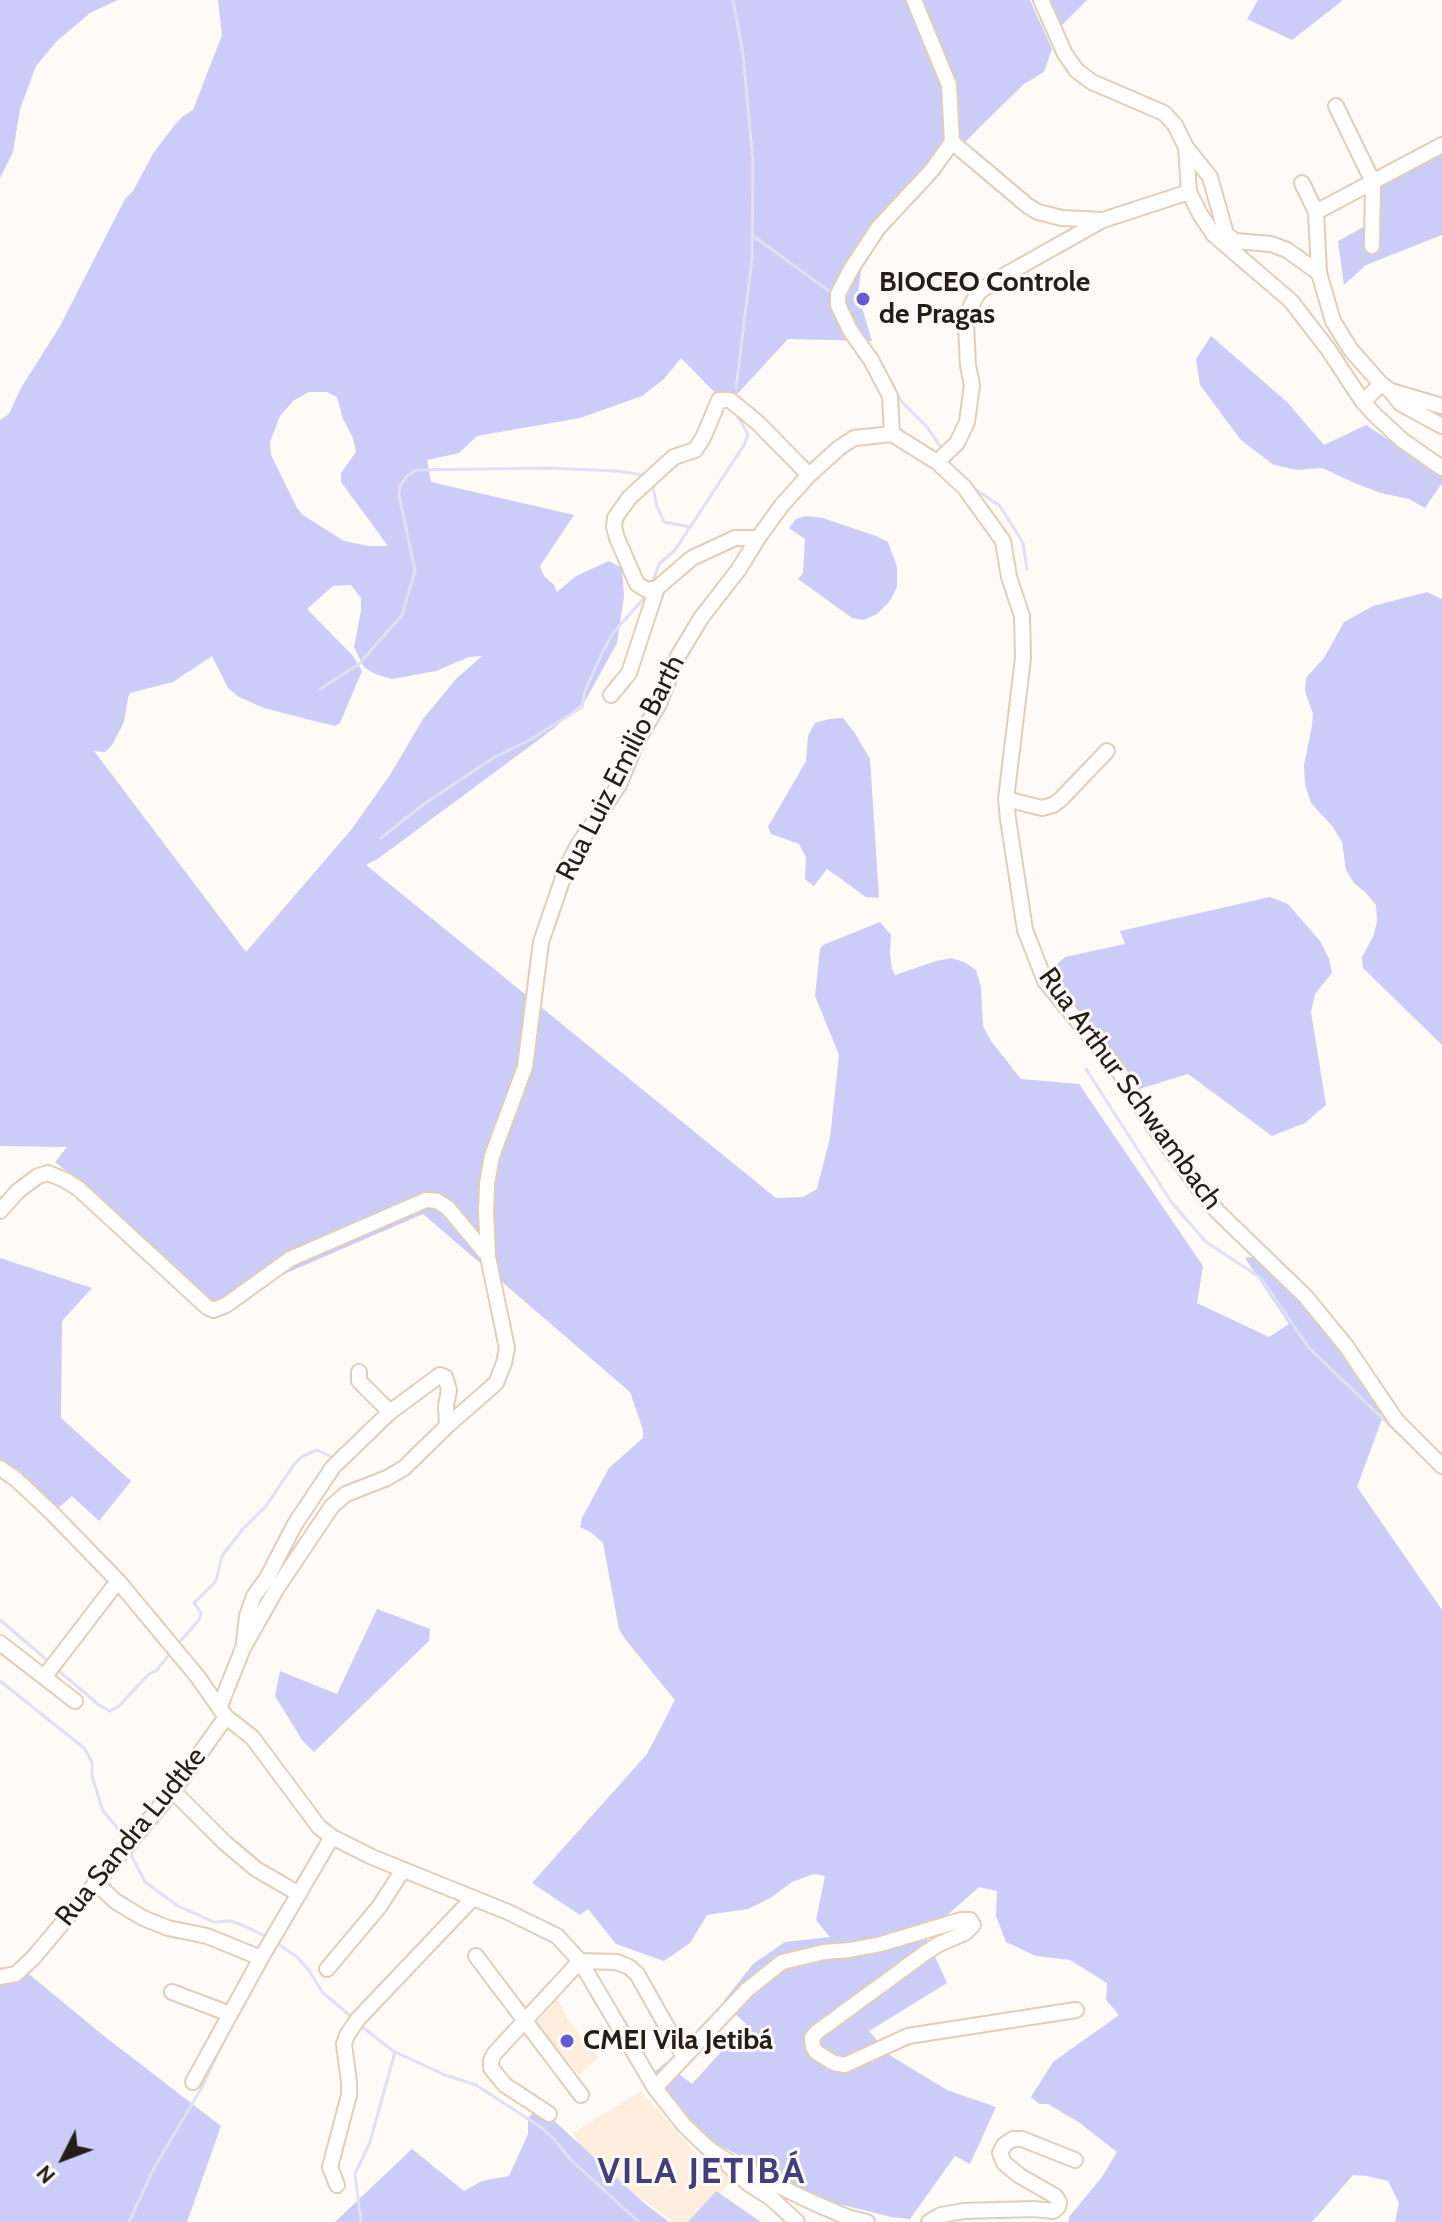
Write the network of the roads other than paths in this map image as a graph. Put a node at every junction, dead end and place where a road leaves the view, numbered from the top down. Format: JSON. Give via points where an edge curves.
{"nodes":[{"id":1,"x":914,"y":0,"type":"edge"},
{"id":2,"x":1041,"y":0,"type":"edge"},
{"id":3,"x":1336,"y":106,"type":"dead end"},
{"id":4,"x":952,"y":142,"type":"junction"},
{"id":5,"x":1442,"y":145,"type":"edge"},
{"id":6,"x":1186,"y":147,"type":"junction"},
{"id":7,"x":1373,"y":182,"type":"junction"},
{"id":8,"x":1302,"y":183,"type":"dead end"},
{"id":9,"x":1189,"y":192,"type":"junction"},
{"id":10,"x":1316,"y":212,"type":"junction"},
{"id":11,"x":1103,"y":220,"type":"junction"},
{"id":12,"x":1372,"y":246,"type":"dead end"},
{"id":13,"x":1319,"y":273,"type":"junction"},
{"id":14,"x":1386,"y":388,"type":"junction"},
{"id":15,"x":1363,"y":402,"type":"junction"},
{"id":16,"x":1442,"y":406,"type":"edge"},
{"id":17,"x":1442,"y":426,"type":"edge"},
{"id":18,"x":892,"y":434,"type":"junction"},
{"id":19,"x":937,"y":462,"type":"junction"},
{"id":20,"x":1442,"y":468,"type":"edge"},
{"id":21,"x":809,"y":475,"type":"junction"},
{"id":22,"x":758,"y":538,"type":"junction"},
{"id":23,"x":657,"y":588,"type":"junction"},
{"id":24,"x":611,"y":695,"type":"dead end"},
{"id":25,"x":1107,"y":751,"type":"dead end"},
{"id":26,"x":1006,"y":799,"type":"junction"},
{"id":27,"x":0,"y":1211,"type":"edge"},
{"id":28,"x":488,"y":1257,"type":"junction"},
{"id":29,"x":359,"y":1372,"type":"dead end"},
{"id":30,"x":390,"y":1412,"type":"junction"},
{"id":31,"x":447,"y":1426,"type":"junction"},
{"id":32,"x":1442,"y":1466,"type":"edge"},
{"id":33,"x":0,"y":1468,"type":"edge"},
{"id":34,"x":118,"y":1581,"type":"junction"},
{"id":35,"x":0,"y":1643,"type":"edge"},
{"id":36,"x":243,"y":1648,"type":"junction"},
{"id":37,"x":45,"y":1676,"type":"junction"},
{"id":38,"x":75,"y":1701,"type":"dead end"},
{"id":39,"x":223,"y":1711,"type":"junction"},
{"id":40,"x":173,"y":1791,"type":"junction"},
{"id":41,"x":332,"y":1837,"type":"junction"},
{"id":42,"x":403,"y":1870,"type":"junction"},
{"id":43,"x":95,"y":1882,"type":"junction"},
{"id":44,"x":299,"y":1894,"type":"junction"},
{"id":45,"x":473,"y":1898,"type":"junction"},
{"id":46,"x":476,"y":1956,"type":"dead end"},
{"id":47,"x":261,"y":1958,"type":"junction"},
{"id":48,"x":580,"y":1961,"type":"junction"},
{"id":49,"x":327,"y":1969,"type":"dead end"},
{"id":50,"x":0,"y":1977,"type":"edge"},
{"id":51,"x":172,"y":1992,"type":"dead end"},
{"id":52,"x":1076,"y":2010,"type":"dead end"},
{"id":53,"x":230,"y":2014,"type":"junction"},
{"id":54,"x":526,"y":2021,"type":"junction"},
{"id":55,"x":684,"y":2057,"type":"junction"},
{"id":56,"x":193,"y":2082,"type":"dead end"},
{"id":57,"x":655,"y":2088,"type":"junction"},
{"id":58,"x":581,"y":2095,"type":"dead end"},
{"id":59,"x":549,"y":2114,"type":"dead end"},
{"id":60,"x":709,"y":2149,"type":"junction"},
{"id":61,"x":1075,"y":2160,"type":"dead end"},
{"id":62,"x":337,"y":2185,"type":"dead end"},
{"id":63,"x":797,"y":2222,"type":"edge"},
{"id":64,"x":867,"y":2222,"type":"edge"},
{"id":65,"x":929,"y":2222,"type":"edge"}],
"edges":[{"from":1,"to":4,"type":"street","via":[[949,85]]},
{"from":2,"to":6,"type":"street","via":[[1077,71],[1164,113]]},
{"from":3,"to":7,"type":"street"},
{"from":4,"to":11,"type":"street","via":[[1038,212]]},
{"from":4,"to":18,"type":"street","via":[[878,228],[838,294],[850,330],[890,396]]},
{"from":5,"to":7,"type":"street"},
{"from":6,"to":9,"type":"street"},
{"from":6,"to":13,"type":"street","via":[[1210,177],[1226,234],[1235,241],[1287,250]]},
{"from":7,"to":10,"type":"street"},
{"from":7,"to":12,"type":"street"},
{"from":8,"to":10,"type":"street"},
{"from":9,"to":11,"type":"street"},
{"from":9,"to":15,"type":"street","via":[[1214,235],[1291,301]]},
{"from":10,"to":13,"type":"street"},
{"from":11,"to":19,"type":"street","via":[[979,292],[966,324],[972,385],[967,422],[957,443]]},
{"from":13,"to":14,"type":"street","via":[[1333,321]]},
{"from":14,"to":15,"type":"street"},
{"from":14,"to":16,"type":"street"},
{"from":14,"to":17,"type":"street","via":[[1400,403]]},
{"from":15,"to":20,"type":"street","via":[[1402,440]]},
{"from":18,"to":19,"type":"street","name":"Rua Arthur Schwambach"},
{"from":18,"to":21,"type":"street","via":[[854,438]]},
{"from":19,"to":26,"type":"street","name":"Rua Arthur Schwambach","via":[[964,487],[1003,541],[1022,616],[1023,658]]},
{"from":21,"to":22,"type":"street"},
{"from":21,"to":23,"type":"street","via":[[758,423],[730,400],[719,400],[695,450],[674,457],[615,518],[617,538],[637,584]]},
{"from":22,"to":23,"type":"street","via":[[735,538],[692,558]]},
{"from":22,"to":28,"type":"street","name":"Rua Luiz Emilio Barth","via":[[677,658],[619,785],[566,869],[541,942],[525,1067],[492,1156]]},
{"from":23,"to":24,"type":"street","via":[[629,673]]},
{"from":25,"to":26,"type":"street","via":[[1053,805],[1042,808]]},
{"from":26,"to":32,"type":"street","name":"Rua Arthur Schwambach","via":[[1025,930],[1045,981],[1120,1073],[1209,1201],[1305,1296],[1396,1420]]},
{"from":27,"to":28,"type":"street","via":[[38,1176],[48,1173],[65,1180],[213,1310],[290,1259],[426,1200],[448,1208]]},
{"from":28,"to":31,"type":"street","name":"Rua Luiz Emilio Barth","via":[[507,1348],[504,1363],[496,1383]]},
{"from":29,"to":30,"type":"street","via":[[359,1381]]},
{"from":30,"to":31,"type":"street","via":[[440,1375],[449,1390]]},
{"from":30,"to":36,"type":"street","via":[[333,1467],[295,1524],[254,1596]]},
{"from":31,"to":36,"type":"street","name":"Rua Luiz Emilio Barth","via":[[404,1468],[346,1494],[332,1506]]},
{"from":33,"to":34,"type":"street"},
{"from":34,"to":37,"type":"street"},
{"from":34,"to":39,"type":"street"},
{"from":35,"to":37,"type":"street"},
{"from":36,"to":39,"type":"street","name":"Rua Luiz Emilio Barth"},
{"from":37,"to":38,"type":"street"},
{"from":39,"to":40,"type":"street","name":"Rua Sandra Ludtke"},
{"from":39,"to":41,"type":"street","via":[[252,1737],[302,1806]]},
{"from":40,"to":43,"type":"street","name":"Rua Sandra Ludtke"},
{"from":40,"to":44,"type":"street","via":[[256,1869]]},
{"from":41,"to":42,"type":"street"},
{"from":41,"to":44,"type":"street"},
{"from":42,"to":45,"type":"street"},
{"from":42,"to":49,"type":"street"},
{"from":43,"to":47,"type":"street","via":[[143,1918]]},
{"from":43,"to":50,"type":"street","name":"Rua Sandra Ludtke","via":[[34,1957],[16,1974]]},
{"from":44,"to":47,"type":"street"},
{"from":45,"to":48,"type":"street","via":[[541,1927]]},
{"from":45,"to":62,"type":"street","via":[[347,2035],[349,2095],[330,2167]]},
{"from":46,"to":54,"type":"street"},
{"from":47,"to":53,"type":"street"},
{"from":48,"to":54,"type":"street"},
{"from":48,"to":55,"type":"street","via":[[617,1962],[637,1974]]},
{"from":48,"to":57,"type":"street"},
{"from":51,"to":53,"type":"street"},
{"from":52,"to":55,"type":"street","via":[[908,2036],[845,2065],[816,2052],[812,2038],[817,2032],[925,1953],[973,1925],[961,1920],[881,1944],[782,1962],[747,1990]]},
{"from":53,"to":56,"type":"street"},
{"from":54,"to":58,"type":"street"},
{"from":54,"to":59,"type":"street","via":[[494,2054],[491,2068],[505,2085]]},
{"from":55,"to":57,"type":"street"},
{"from":57,"to":60,"type":"street"},
{"from":60,"to":63,"type":"street"},
{"from":60,"to":64,"type":"street","via":[[814,2203]]},
{"from":61,"to":65,"type":"street","via":[[1013,2139],[1000,2153],[1004,2163],[1055,2196],[1058,2207],[964,2211]]}]}
